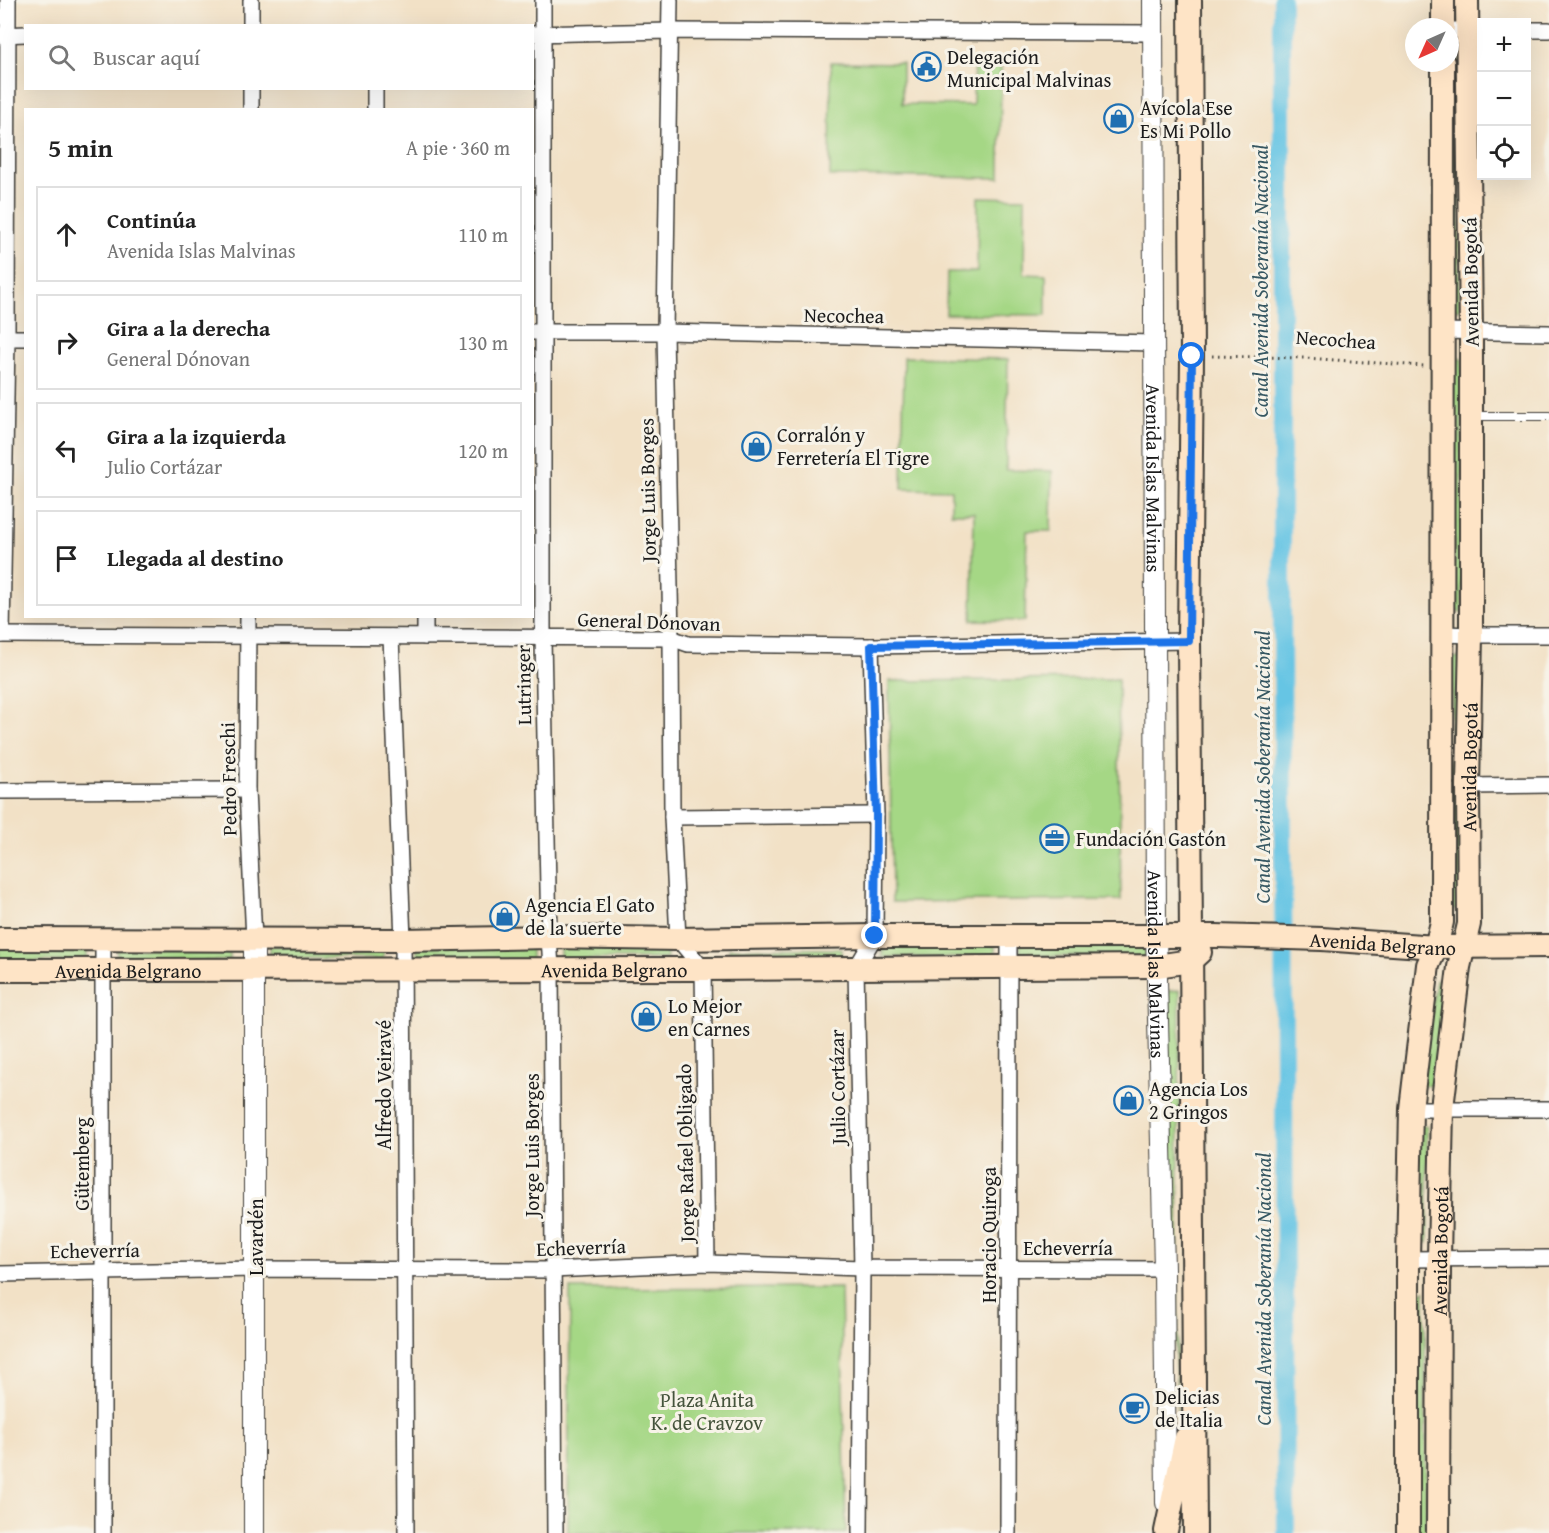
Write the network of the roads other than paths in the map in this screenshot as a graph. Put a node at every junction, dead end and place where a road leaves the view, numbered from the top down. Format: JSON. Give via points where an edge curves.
{"nodes":[{"id":1,"x":8,"y":0,"type":"edge"},
{"id":2,"x":251,"y":0,"type":"edge"},
{"id":3,"x":543,"y":0,"type":"edge"},
{"id":4,"x":670,"y":0,"type":"edge"},
{"id":5,"x":1153,"y":0,"type":"edge"},
{"id":6,"x":1190,"y":0,"type":"edge"},
{"id":7,"x":1443,"y":0,"type":"edge"},
{"id":8,"x":1467,"y":0,"type":"edge"},
{"id":9,"x":1443,"y":18,"type":"edge"},
{"id":10,"x":251,"y":24,"type":"edge"},
{"id":11,"x":1466,"y":30,"type":"edge"},
{"id":12,"x":1531,"y":30,"type":"edge"},
{"id":13,"x":1549,"y":30,"type":"edge"},
{"id":14,"x":670,"y":31,"type":"junction"},
{"id":15,"x":1153,"y":33,"type":"junction"},
{"id":16,"x":24,"y":34,"type":"edge"},
{"id":17,"x":538,"y":34,"type":"edge"},
{"id":18,"x":4,"y":35,"type":"edge"},
{"id":19,"x":1443,"y":72,"type":"edge"},
{"id":20,"x":251,"y":90,"type":"edge"},
{"id":21,"x":375,"y":90,"type":"edge"},
{"id":22,"x":251,"y":108,"type":"edge"},
{"id":23,"x":375,"y":108,"type":"edge"},
{"id":24,"x":1441,"y":331,"type":"junction"},
{"id":25,"x":538,"y":332,"type":"edge"},
{"id":26,"x":665,"y":332,"type":"junction"},
{"id":27,"x":1471,"y":333,"type":"junction"},
{"id":28,"x":1549,"y":333,"type":"edge"},
{"id":29,"x":3,"y":338,"type":"edge"},
{"id":30,"x":24,"y":338,"type":"edge"},
{"id":31,"x":1154,"y":343,"type":"junction"},
{"id":32,"x":1549,"y":416,"type":"edge"},
{"id":33,"x":1471,"y":417,"type":"junction"},
{"id":34,"x":2,"y":489,"type":"edge"},
{"id":35,"x":248,"y":618,"type":"edge"},
{"id":36,"x":425,"y":618,"type":"edge"},
{"id":37,"x":1444,"y":634,"type":"junction"},
{"id":38,"x":1549,"y":634,"type":"edge"},
{"id":39,"x":1,"y":635,"type":"edge"},
{"id":40,"x":1471,"y":635,"type":"junction"},
{"id":41,"x":248,"y":636,"type":"junction"},
{"id":42,"x":391,"y":637,"type":"junction"},
{"id":43,"x":425,"y":637,"type":"junction"},
{"id":44,"x":671,"y":638,"type":"junction"},
{"id":45,"x":543,"y":639,"type":"junction"},
{"id":46,"x":1155,"y":641,"type":"junction"},
{"id":47,"x":1189,"y":641,"type":"junction"},
{"id":48,"x":871,"y":646,"type":"junction"},
{"id":49,"x":1549,"y":785,"type":"edge"},
{"id":50,"x":1468,"y":786,"type":"junction"},
{"id":51,"x":248,"y":790,"type":"junction"},
{"id":52,"x":0,"y":791,"type":"edge"},
{"id":53,"x":876,"y":815,"type":"junction"},
{"id":54,"x":672,"y":817,"type":"junction"},
{"id":55,"x":875,"y":936,"type":"junction"},
{"id":56,"x":1156,"y":936,"type":"junction"},
{"id":57,"x":1190,"y":936,"type":"junction"},
{"id":58,"x":1216,"y":936,"type":"junction"},
{"id":59,"x":1009,"y":937,"type":"junction"},
{"id":60,"x":103,"y":938,"type":"junction"},
{"id":61,"x":549,"y":938,"type":"junction"},
{"id":62,"x":0,"y":939,"type":"edge"},
{"id":63,"x":678,"y":939,"type":"junction"},
{"id":64,"x":254,"y":940,"type":"junction"},
{"id":65,"x":403,"y":940,"type":"junction"},
{"id":66,"x":1464,"y":946,"type":"junction"},
{"id":67,"x":1549,"y":946,"type":"edge"},
{"id":68,"x":1436,"y":947,"type":"junction"},
{"id":69,"x":1190,"y":961,"type":"junction"},
{"id":70,"x":1157,"y":966,"type":"junction"},
{"id":71,"x":1009,"y":967,"type":"junction"},
{"id":72,"x":552,"y":968,"type":"junction"},
{"id":73,"x":856,"y":968,"type":"junction"},
{"id":74,"x":254,"y":969,"type":"junction"},
{"id":75,"x":403,"y":969,"type":"junction"},
{"id":76,"x":704,"y":969,"type":"junction"},
{"id":77,"x":0,"y":970,"type":"edge"},
{"id":78,"x":103,"y":970,"type":"junction"},
{"id":79,"x":1442,"y":1108,"type":"junction"},
{"id":80,"x":1411,"y":1109,"type":"junction"},
{"id":81,"x":1549,"y":1109,"type":"edge"},
{"id":82,"x":1439,"y":1258,"type":"junction"},
{"id":83,"x":1549,"y":1258,"type":"edge"},
{"id":84,"x":1408,"y":1259,"type":"junction"},
{"id":85,"x":707,"y":1263,"type":"junction"},
{"id":86,"x":862,"y":1268,"type":"junction"},
{"id":87,"x":1009,"y":1268,"type":"junction"},
{"id":88,"x":255,"y":1269,"type":"junction"},
{"id":89,"x":405,"y":1269,"type":"junction"},
{"id":90,"x":1164,"y":1269,"type":"junction"},
{"id":91,"x":552,"y":1270,"type":"junction"},
{"id":92,"x":102,"y":1271,"type":"junction"},
{"id":93,"x":0,"y":1274,"type":"edge"},
{"id":94,"x":1195,"y":1395,"type":"junction"},
{"id":95,"x":1166,"y":1532,"type":"edge"},
{"id":96,"x":103,"y":1533,"type":"edge"},
{"id":97,"x":254,"y":1533,"type":"edge"},
{"id":98,"x":406,"y":1533,"type":"edge"},
{"id":99,"x":555,"y":1533,"type":"edge"},
{"id":100,"x":860,"y":1533,"type":"edge"},
{"id":101,"x":1008,"y":1533,"type":"edge"},
{"id":102,"x":1196,"y":1533,"type":"edge"},
{"id":103,"x":1408,"y":1533,"type":"edge"},
{"id":104,"x":1438,"y":1533,"type":"edge"}],
"edges":[{"from":1,"to":18,"type":"street"},
{"from":2,"to":10,"type":"street"},
{"from":3,"to":17,"type":"street","name":"Lutringer"},
{"from":4,"to":14,"type":"street","name":"Jorge Luis Borges"},
{"from":5,"to":15,"type":"street","name":"Avenida Islas Malvinas"},
{"from":6,"to":47,"type":"main road","name":"Avenida Islas Malvinas"},
{"from":7,"to":9,"type":"main road"},
{"from":8,"to":11,"type":"main road","name":"Avenida Bogotá"},
{"from":11,"to":27,"type":"main road","name":"Avenida Bogotá"},
{"from":12,"to":13,"type":"street"},
{"from":14,"to":15,"type":"street"},
{"from":14,"to":17,"type":"street"},
{"from":14,"to":26,"type":"street","name":"Jorge Luis Borges"},
{"from":15,"to":31,"type":"street","name":"Avenida Islas Malvinas"},
{"from":16,"to":18,"type":"street"},
{"from":17,"to":25,"type":"street","name":"Lutringer"},
{"from":18,"to":29,"type":"street"},
{"from":19,"to":24,"type":"main road","name":"Avenida Bogotá"},
{"from":20,"to":22,"type":"street"},
{"from":21,"to":23,"type":"street"},
{"from":24,"to":27,"type":"street"},
{"from":24,"to":37,"type":"main road","name":"Avenida Bogotá"},
{"from":25,"to":26,"type":"street","name":"Necochea"},
{"from":25,"to":45,"type":"street","name":"Lutringer"},
{"from":26,"to":31,"type":"street","name":"Necochea"},
{"from":26,"to":44,"type":"street","name":"Jorge Luis Borges"},
{"from":27,"to":28,"type":"street"},
{"from":27,"to":33,"type":"main road","name":"Avenida Bogotá"},
{"from":29,"to":30,"type":"street"},
{"from":29,"to":34,"type":"street"},
{"from":31,"to":46,"type":"street","name":"Avenida Islas Malvinas"},
{"from":32,"to":33,"type":"lane"},
{"from":33,"to":40,"type":"main road","name":"Avenida Bogotá"},
{"from":34,"to":39,"type":"street"},
{"from":35,"to":41,"type":"street","name":"Pedro Freschi"},
{"from":36,"to":43,"type":"street"},
{"from":37,"to":40,"type":"street"},
{"from":37,"to":68,"type":"main road","name":"Avenida Bogotá","via":[[1442,922]]},
{"from":38,"to":40,"type":"street"},
{"from":39,"to":41,"type":"street","name":"General Dónovan"},
{"from":40,"to":50,"type":"main road","name":"Avenida Bogotá"},
{"from":41,"to":42,"type":"street","name":"General Dónovan"},
{"from":41,"to":51,"type":"street","name":"Pedro Freschi"},
{"from":42,"to":43,"type":"street","name":"General Dónovan"},
{"from":42,"to":65,"type":"street","name":"Alfredo Veiravé"},
{"from":43,"to":45,"type":"street","name":"General Dónovan"},
{"from":44,"to":45,"type":"street","name":"General Dónovan"},
{"from":44,"to":48,"type":"street","name":"General Dónovan","via":[[688,644]]},
{"from":44,"to":54,"type":"street","name":"Jorge Luis Borges"},
{"from":45,"to":61,"type":"street","name":"Lutringer"},
{"from":46,"to":47,"type":"street","name":"General Dónovan"},
{"from":46,"to":48,"type":"street","name":"General Dónovan"},
{"from":46,"to":56,"type":"street","name":"Avenida Islas Malvinas"},
{"from":47,"to":57,"type":"main road","name":"Avenida Islas Malvinas"},
{"from":48,"to":53,"type":"street"},
{"from":49,"to":50,"type":"street"},
{"from":50,"to":66,"type":"main road","name":"Avenida Bogotá","via":[[1469,924]]},
{"from":51,"to":52,"type":"street"},
{"from":51,"to":64,"type":"street","name":"Pedro Freschi"},
{"from":53,"to":54,"type":"street"},
{"from":53,"to":55,"type":"street"},
{"from":54,"to":63,"type":"street","name":"Jorge Luis Borges"},
{"from":55,"to":59,"type":"main road","name":"Avenida Belgrano"},
{"from":55,"to":63,"type":"main road","name":"Avenida Belgrano"},
{"from":55,"to":73,"type":"street"},
{"from":56,"to":57,"type":"main road","name":"Avenida Belgrano"},
{"from":56,"to":59,"type":"main road","name":"Avenida Belgrano"},
{"from":56,"to":70,"type":"street","name":"Avenida Islas Malvinas"},
{"from":57,"to":58,"type":"main road","name":"Avenida Belgrano"},
{"from":57,"to":69,"type":"main road","name":"Avenida Islas Malvinas"},
{"from":58,"to":68,"type":"main road","name":"Avenida Belgrano"},
{"from":58,"to":69,"type":"main road"},
{"from":59,"to":71,"type":"street","name":"Horacio Quiroga"},
{"from":60,"to":62,"type":"main road","name":"Avenida Belgrano"},
{"from":60,"to":64,"type":"main road","name":"Avenida Belgrano"},
{"from":60,"to":78,"type":"street","name":"Gütemberg"},
{"from":61,"to":63,"type":"main road","name":"Avenida Belgrano"},
{"from":61,"to":65,"type":"main road","name":"Avenida Belgrano"},
{"from":61,"to":72,"type":"street","name":"Jorge Luis Borges"},
{"from":63,"to":76,"type":"street"},
{"from":64,"to":65,"type":"main road","name":"Avenida Belgrano"},
{"from":64,"to":74,"type":"street","name":"Lavardén"},
{"from":65,"to":75,"type":"street","name":"Alfredo Veiravé"},
{"from":66,"to":67,"type":"main road","name":"Avenida Belgrano"},
{"from":66,"to":68,"type":"main road","name":"Avenida Belgrano"},
{"from":66,"to":79,"type":"main road","name":"Avenida Bogotá"},
{"from":68,"to":80,"type":"main road","name":"Avenida Bogotá","via":[[1428,965]]},
{"from":69,"to":70,"type":"main road","name":"Avenida Belgrano"},
{"from":69,"to":94,"type":"main road","name":"Avenida Islas Malvinas"},
{"from":70,"to":71,"type":"main road","name":"Avenida Belgrano"},
{"from":70,"to":90,"type":"street","name":"Avenida Islas Malvinas"},
{"from":71,"to":73,"type":"main road","name":"Avenida Belgrano"},
{"from":71,"to":87,"type":"street","name":"Horacio Quiroga"},
{"from":72,"to":75,"type":"main road","name":"Avenida Belgrano"},
{"from":72,"to":76,"type":"main road","name":"Avenida Belgrano"},
{"from":72,"to":91,"type":"street","name":"Jorge Luis Borges"},
{"from":73,"to":76,"type":"main road","name":"Avenida Belgrano"},
{"from":73,"to":86,"type":"street","name":"Julio Cortázar"},
{"from":74,"to":75,"type":"main road","name":"Avenida Belgrano"},
{"from":74,"to":78,"type":"main road","name":"Avenida Belgrano"},
{"from":74,"to":88,"type":"street","name":"Lavardén"},
{"from":75,"to":89,"type":"street","name":"Alfredo Veiravé"},
{"from":76,"to":85,"type":"street","name":"Jorge Rafael Obligado"},
{"from":77,"to":78,"type":"main road","name":"Avenida Belgrano"},
{"from":78,"to":92,"type":"street","name":"Gütemberg"},
{"from":79,"to":80,"type":"street"},
{"from":79,"to":81,"type":"street"},
{"from":79,"to":82,"type":"main road","name":"Avenida Bogotá"},
{"from":80,"to":84,"type":"main road","name":"Avenida Bogotá"},
{"from":82,"to":83,"type":"street"},
{"from":82,"to":84,"type":"street"},
{"from":82,"to":104,"type":"main road","name":"Avenida Bogotá"},
{"from":84,"to":103,"type":"main road","name":"Avenida Bogotá"},
{"from":85,"to":86,"type":"street","name":"Echeverría"},
{"from":85,"to":91,"type":"street","name":"Echeverría"},
{"from":86,"to":87,"type":"street","name":"Echeverría"},
{"from":86,"to":100,"type":"street","name":"Julio Cortázar"},
{"from":87,"to":90,"type":"street","name":"Echeverría"},
{"from":87,"to":101,"type":"street","name":"Horacio Quiroga"},
{"from":88,"to":89,"type":"street","name":"Echeverría"},
{"from":88,"to":92,"type":"street","name":"Echeverría"},
{"from":88,"to":97,"type":"street","name":"Lavardén"},
{"from":89,"to":91,"type":"street","name":"Echeverría"},
{"from":89,"to":98,"type":"street","name":"Alfredo Veiravé"},
{"from":90,"to":95,"type":"street","name":"Avenida Islas Malvinas"},
{"from":91,"to":99,"type":"street","name":"Jorge Luis Borges"},
{"from":92,"to":93,"type":"street","name":"Echeverría"},
{"from":92,"to":96,"type":"street","name":"Gütemberg"},
{"from":94,"to":95,"type":"main road"},
{"from":94,"to":102,"type":"main road","name":"Avenida Islas Malvinas"}]}
